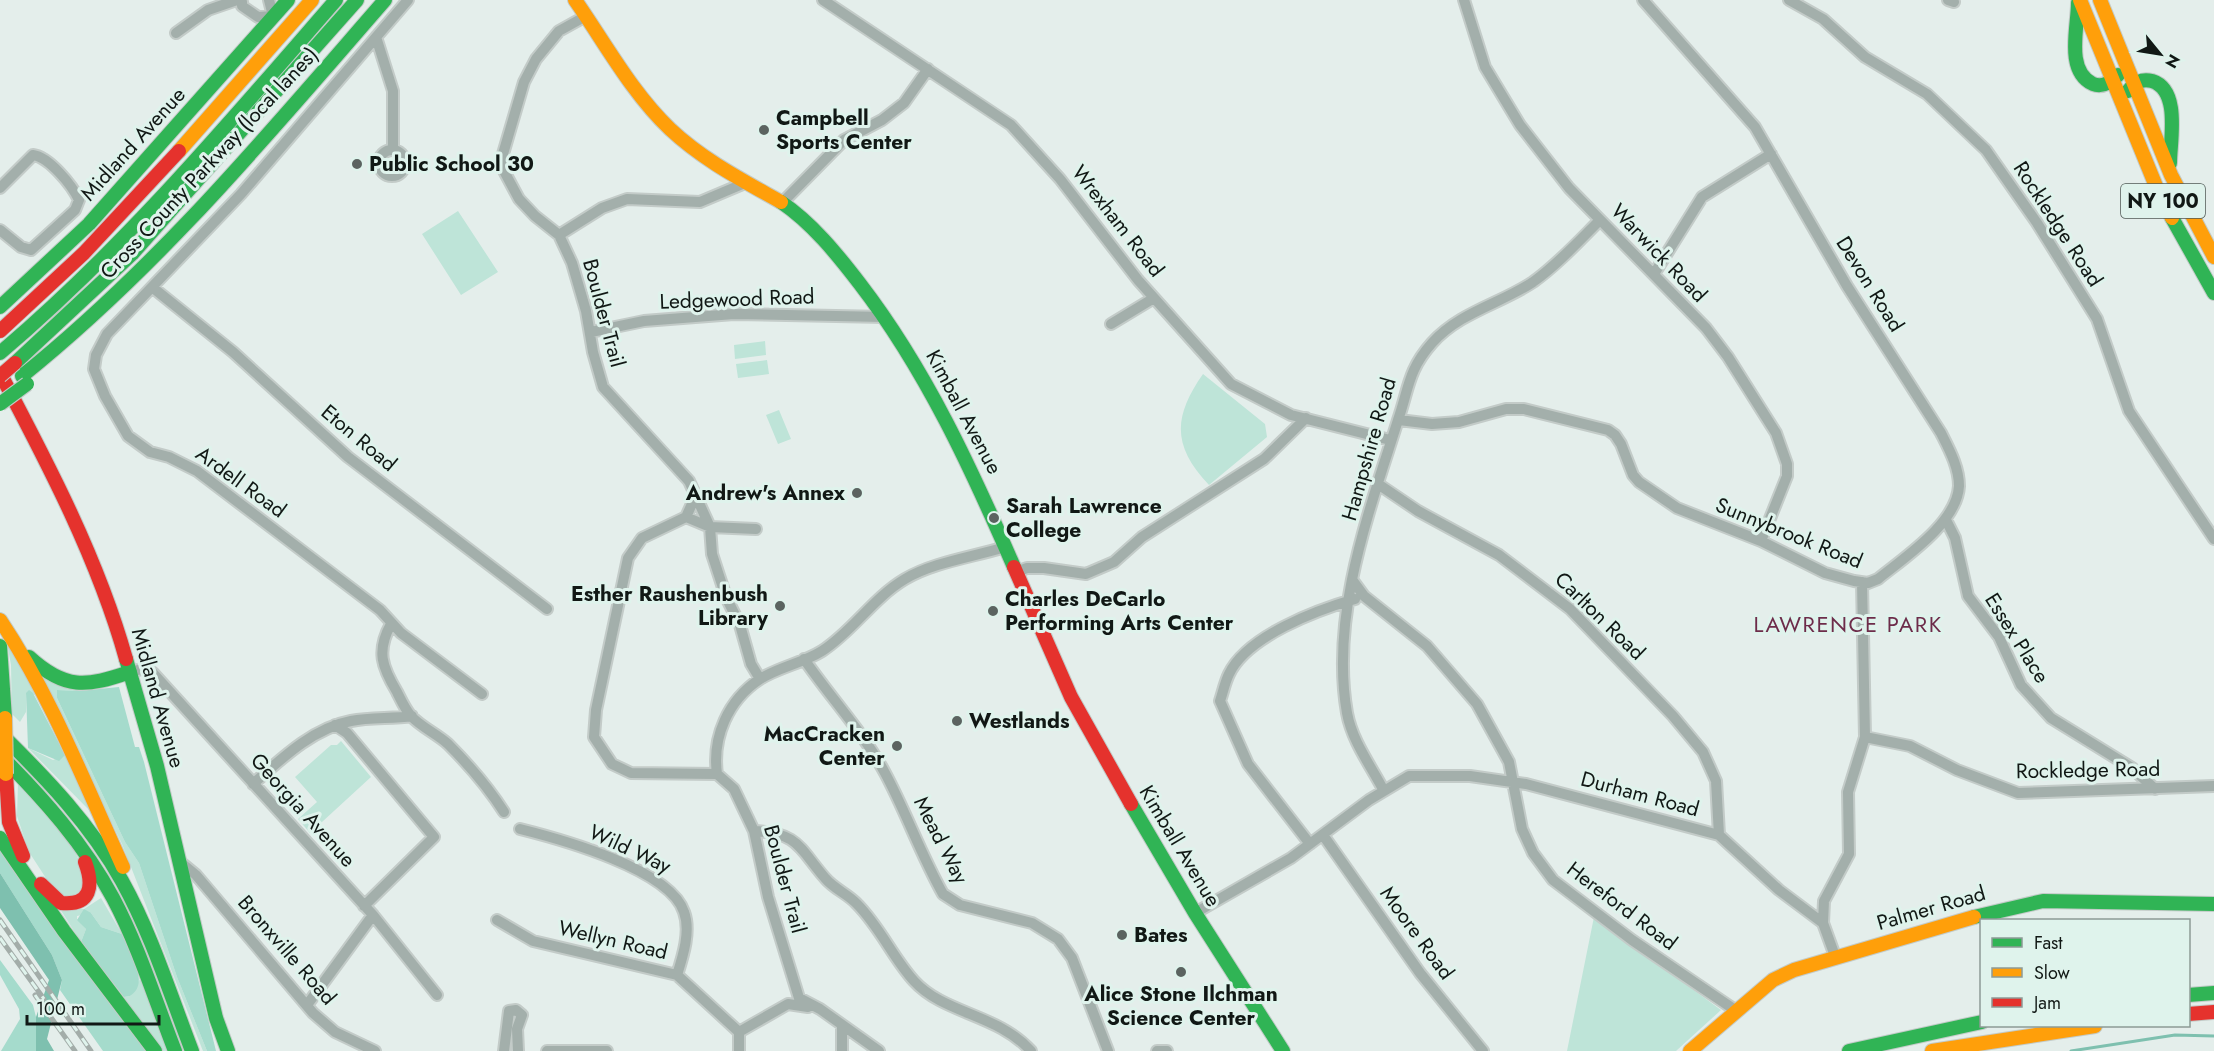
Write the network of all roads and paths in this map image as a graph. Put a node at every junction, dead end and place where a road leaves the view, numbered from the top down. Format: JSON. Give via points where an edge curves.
{"nodes":[{"id":1,"x":269,"y":0,"type":"edge"},
{"id":2,"x":288,"y":0,"type":"edge"},
{"id":3,"x":312,"y":0,"type":"edge"},
{"id":4,"x":336,"y":0,"type":"edge"},
{"id":5,"x":357,"y":0,"type":"edge"},
{"id":6,"x":385,"y":0,"type":"edge"},
{"id":7,"x":408,"y":0,"type":"edge"},
{"id":8,"x":575,"y":0,"type":"edge"},
{"id":9,"x":823,"y":0,"type":"edge"},
{"id":10,"x":1464,"y":0,"type":"edge"},
{"id":11,"x":1643,"y":0,"type":"edge"},
{"id":12,"x":1789,"y":0,"type":"edge"},
{"id":13,"x":2079,"y":0,"type":"edge"},
{"id":14,"x":2100,"y":0,"type":"edge"},
{"id":15,"x":240,"y":1,"type":"edge"},
{"id":16,"x":273,"y":16,"type":"junction"},
{"id":17,"x":586,"y":16,"type":"junction"},
{"id":18,"x":176,"y":33,"type":"dead end"},
{"id":19,"x":376,"y":37,"type":"junction"},
{"id":20,"x":2123,"y":57,"type":"junction"},
{"id":21,"x":928,"y":69,"type":"junction"},
{"id":22,"x":2113,"y":81,"type":"junction"},
{"id":23,"x":2134,"y":84,"type":"junction"},
{"id":24,"x":2122,"y":105,"type":"junction"},
{"id":25,"x":393,"y":150,"type":"dead end"},
{"id":26,"x":1771,"y":153,"type":"junction"},
{"id":27,"x":2171,"y":176,"type":"junction"},
{"id":28,"x":745,"y":183,"type":"junction"},
{"id":29,"x":0,"y":188,"type":"edge"},
{"id":30,"x":782,"y":203,"type":"junction"},
{"id":31,"x":75,"y":210,"type":"junction"},
{"id":32,"x":1600,"y":220,"type":"junction"},
{"id":33,"x":89,"y":224,"type":"junction"},
{"id":34,"x":0,"y":230,"type":"edge"},
{"id":35,"x":559,"y":235,"type":"junction"},
{"id":36,"x":2214,"y":257,"type":"edge"},
{"id":37,"x":1654,"y":274,"type":"junction"},
{"id":38,"x":152,"y":287,"type":"junction"},
{"id":39,"x":2214,"y":293,"type":"edge"},
{"id":40,"x":1154,"y":298,"type":"junction"},
{"id":41,"x":0,"y":307,"type":"edge"},
{"id":42,"x":28,"y":307,"type":"junction"},
{"id":43,"x":885,"y":317,"type":"junction"},
{"id":44,"x":1111,"y":324,"type":"dead end"},
{"id":45,"x":0,"y":325,"type":"edge"},
{"id":46,"x":0,"y":331,"type":"edge"},
{"id":47,"x":591,"y":332,"type":"junction"},
{"id":48,"x":3,"y":351,"type":"edge"},
{"id":49,"x":0,"y":374,"type":"edge"},
{"id":50,"x":25,"y":380,"type":"junction"},
{"id":51,"x":0,"y":391,"type":"edge"},
{"id":52,"x":0,"y":404,"type":"edge"},
{"id":53,"x":1306,"y":418,"type":"junction"},
{"id":54,"x":1399,"y":420,"type":"junction"},
{"id":55,"x":1390,"y":440,"type":"junction"},
{"id":56,"x":1378,"y":484,"type":"junction"},
{"id":57,"x":696,"y":495,"type":"junction"},
{"id":58,"x":686,"y":518,"type":"junction"},
{"id":59,"x":1946,"y":519,"type":"junction"},
{"id":60,"x":710,"y":527,"type":"junction"},
{"id":61,"x":756,"y":529,"type":"dead end"},
{"id":62,"x":2214,"y":539,"type":"edge"},
{"id":63,"x":1761,"y":541,"type":"junction"},
{"id":64,"x":1005,"y":547,"type":"junction"},
{"id":65,"x":1016,"y":572,"type":"junction"},
{"id":66,"x":1353,"y":581,"type":"junction"},
{"id":67,"x":1862,"y":582,"type":"junction"},
{"id":68,"x":1364,"y":596,"type":"junction"},
{"id":69,"x":1349,"y":600,"type":"junction"},
{"id":70,"x":547,"y":609,"type":"dead end"},
{"id":71,"x":0,"y":620,"type":"edge"},
{"id":72,"x":391,"y":624,"type":"junction"},
{"id":73,"x":16,"y":644,"type":"junction"},
{"id":74,"x":0,"y":646,"type":"edge"},
{"id":75,"x":804,"y":659,"type":"junction"},
{"id":76,"x":751,"y":664,"type":"junction"},
{"id":77,"x":130,"y":672,"type":"junction"},
{"id":78,"x":760,"y":679,"type":"junction"},
{"id":79,"x":744,"y":692,"type":"junction"},
{"id":80,"x":482,"y":694,"type":"dead end"},
{"id":81,"x":412,"y":716,"type":"junction"},
{"id":82,"x":336,"y":724,"type":"junction"},
{"id":83,"x":0,"y":733,"type":"edge"},
{"id":84,"x":1865,"y":737,"type":"junction"},
{"id":85,"x":0,"y":755,"type":"edge"},
{"id":86,"x":717,"y":774,"type":"junction"},
{"id":87,"x":1514,"y":782,"type":"junction"},
{"id":88,"x":253,"y":784,"type":"junction"},
{"id":89,"x":2214,"y":786,"type":"edge"},
{"id":90,"x":2155,"y":789,"type":"junction"},
{"id":91,"x":1384,"y":791,"type":"junction"},
{"id":92,"x":504,"y":812,"type":"dead end"},
{"id":93,"x":1719,"y":820,"type":"junction"},
{"id":94,"x":520,"y":829,"type":"dead end"},
{"id":95,"x":70,"y":830,"type":"junction"},
{"id":96,"x":754,"y":831,"type":"junction"},
{"id":97,"x":1707,"y":831,"type":"junction"},
{"id":98,"x":1323,"y":835,"type":"junction"},
{"id":99,"x":1719,"y":835,"type":"junction"},
{"id":100,"x":0,"y":838,"type":"edge"},
{"id":101,"x":1310,"y":843,"type":"junction"},
{"id":102,"x":179,"y":861,"type":"junction"},
{"id":103,"x":2214,"y":904,"type":"edge"},
{"id":104,"x":364,"y":906,"type":"junction"},
{"id":105,"x":1195,"y":913,"type":"junction"},
{"id":106,"x":373,"y":915,"type":"junction"},
{"id":107,"x":497,"y":920,"type":"dead end"},
{"id":108,"x":142,"y":922,"type":"junction"},
{"id":109,"x":1823,"y":923,"type":"junction"},
{"id":110,"x":1835,"y":956,"type":"junction"},
{"id":111,"x":677,"y":975,"type":"junction"},
{"id":112,"x":2214,"y":993,"type":"edge"},
{"id":113,"x":437,"y":994,"type":"dead end"},
{"id":114,"x":2190,"y":995,"type":"edge"},
{"id":115,"x":307,"y":1005,"type":"junction"},
{"id":116,"x":820,"y":1009,"type":"junction"},
{"id":117,"x":1735,"y":1010,"type":"junction"},
{"id":118,"x":2214,"y":1012,"type":"edge"},
{"id":119,"x":2190,"y":1014,"type":"edge"},
{"id":120,"x":1980,"y":1022,"type":"edge"},
{"id":121,"x":842,"y":1026,"type":"junction"},
{"id":122,"x":2087,"y":1027,"type":"edge"},
{"id":123,"x":739,"y":1032,"type":"junction"},
{"id":124,"x":155,"y":1051,"type":"edge"},
{"id":125,"x":175,"y":1051,"type":"edge"},
{"id":126,"x":192,"y":1051,"type":"edge"},
{"id":127,"x":228,"y":1051,"type":"edge"},
{"id":128,"x":375,"y":1051,"type":"edge"},
{"id":129,"x":504,"y":1051,"type":"edge"},
{"id":130,"x":518,"y":1051,"type":"edge"},
{"id":131,"x":547,"y":1051,"type":"edge"},
{"id":132,"x":607,"y":1051,"type":"edge"},
{"id":133,"x":739,"y":1051,"type":"edge"},
{"id":134,"x":842,"y":1051,"type":"edge"},
{"id":135,"x":879,"y":1051,"type":"edge"},
{"id":136,"x":1031,"y":1051,"type":"edge"},
{"id":137,"x":1108,"y":1051,"type":"edge"},
{"id":138,"x":1157,"y":1051,"type":"edge"},
{"id":139,"x":1167,"y":1051,"type":"edge"},
{"id":140,"x":1282,"y":1051,"type":"edge"},
{"id":141,"x":1483,"y":1051,"type":"edge"},
{"id":142,"x":1690,"y":1051,"type":"edge"},
{"id":143,"x":1849,"y":1051,"type":"edge"},
{"id":144,"x":1932,"y":1051,"type":"edge"}],
"edges":[{"from":1,"to":16,"type":"street"},
{"from":2,"to":16,"type":"main road","name":"Midland Avenue"},
{"from":3,"to":42,"type":"main road","name":"Cross County Parkway (local lanes)","via":[[131,206]]},
{"from":4,"to":48,"type":"main road","via":[[122,242]]},
{"from":5,"to":49,"type":"main road","bridge":true,"via":[[132,254]]},
{"from":6,"to":50,"type":"main road","name":"Cross County Parkway (local lanes)","via":[[140,282],[80,341]]},
{"from":7,"to":19,"type":"street","name":"Ardell Road"},
{"from":8,"to":17,"type":"main road","name":"Kimball Avenue"},
{"from":9,"to":21,"type":"street","name":"Wrexham Road"},
{"from":10,"to":32,"type":"street","name":"Warwick Road","via":[[1485,67],[1497,90],[1550,165]]},
{"from":11,"to":26,"type":"street","name":"Devon Road","via":[[1755,127]]},
{"from":12,"to":62,"type":"street","name":"Rockledge Road","via":[[1823,19],[1865,57],[1927,94],[1986,150],[2097,320],[2129,411]]},
{"from":13,"to":22,"type":"main road","number":"NY 100"},
{"from":13,"to":22,"type":"main road","via":[[2078,70],[2097,85]]},
{"from":14,"to":20,"type":"main road","number":"NY 100"},
{"from":15,"to":16,"type":"street","via":[[258,17]]},
{"from":15,"to":18,"type":"street","via":[[208,10]]},
{"from":16,"to":33,"type":"main road","name":"Midland Avenue"},
{"from":17,"to":28,"type":"main road","name":"Kimball Avenue","via":[[650,108],[711,163]]},
{"from":17,"to":35,"type":"street","name":"Boulder Trail","via":[[559,31],[536,59],[524,81],[503,154],[504,171],[519,199]]},
{"from":19,"to":25,"type":"street","via":[[393,91]]},
{"from":19,"to":38,"type":"street","name":"Ardell Road","via":[[217,220]]},
{"from":20,"to":22,"type":"main road","via":[[2121,70]]},
{"from":20,"to":23,"type":"main road","number":"NY 100"},
{"from":21,"to":30,"type":"street","via":[[904,103],[844,140]]},
{"from":21,"to":40,"type":"street","name":"Wrexham Road","via":[[1011,125],[1030,144]]},
{"from":22,"to":24,"type":"main road","number":"NY 100"},
{"from":23,"to":24,"type":"main road"},
{"from":23,"to":27,"type":"main road","number":"NY 100"},
{"from":23,"to":27,"type":"main road","via":[[2156,81],[2169,94]]},
{"from":24,"to":39,"type":"main road","number":"NY 100","via":[[2164,203]]},
{"from":26,"to":37,"type":"street","via":[[1702,197]]},
{"from":26,"to":59,"type":"street","name":"Devon Road","via":[[1952,456],[1959,486]]},
{"from":27,"to":36,"type":"main road","number":"NY 100"},
{"from":28,"to":30,"type":"main road","name":"Kimball Avenue"},
{"from":28,"to":35,"type":"street","via":[[700,202],[627,199],[602,208]]},
{"from":29,"to":31,"type":"street","via":[[33,155],[37,156],[49,163],[76,195]]},
{"from":30,"to":43,"type":"main road","name":"Kimball Avenue","via":[[839,256]]},
{"from":31,"to":33,"type":"street"},
{"from":31,"to":34,"type":"street","via":[[31,250]]},
{"from":32,"to":37,"type":"street","name":"Warwick Road"},
{"from":32,"to":54,"type":"street","name":"Hampshire Road","via":[[1535,280],[1475,310],[1432,343],[1406,385]]},
{"from":33,"to":41,"type":"main road","name":"Midland Avenue"},
{"from":35,"to":47,"type":"street","name":"Boulder Trail","via":[[572,263]]},
{"from":37,"to":63,"type":"street","name":"Warwick Road","via":[[1728,357],[1783,449],[1786,476]]},
{"from":38,"to":70,"type":"street","name":"Eton Road","via":[[233,352],[348,457]]},
{"from":38,"to":72,"type":"street","name":"Ardell Road","via":[[107,334],[96,355],[94,369],[98,381],[128,436],[150,452],[197,471],[380,610]]},
{"from":40,"to":44,"type":"street"},
{"from":40,"to":53,"type":"street","name":"Wrexham Road","via":[[1231,384]]},
{"from":42,"to":45,"type":"main road"},
{"from":42,"to":46,"type":"main road","name":"Cross County Parkway (local lanes)"},
{"from":43,"to":47,"type":"street","name":"Ledgewood Road","via":[[734,314],[644,321]]},
{"from":43,"to":64,"type":"main road","name":"Kimball Avenue","via":[[915,362],[956,439]]},
{"from":47,"to":57,"type":"street","name":"Boulder Trail","via":[[603,387],[689,481]]},
{"from":49,"to":77,"type":"main road","name":"Midland Avenue","via":[[101,582]]},
{"from":50,"to":51,"type":"main road"},
{"from":50,"to":52,"type":"main road","bridge":true},
{"from":53,"to":55,"type":"street","name":"Wrexham Road"},
{"from":53,"to":65,"type":"street","via":[[1264,459],[1142,537],[1114,562],[1086,574],[1036,568]]},
{"from":54,"to":55,"type":"street","name":"Hampshire Road"},
{"from":54,"to":63,"type":"street","name":"Sunnybrook Road","via":[[1458,422],[1506,409],[1524,409],[1608,430],[1621,444],[1639,482],[1677,508]]},
{"from":55,"to":56,"type":"street","name":"Hampshire Road"},
{"from":56,"to":66,"type":"street","name":"Hampshire Road"},
{"from":56,"to":93,"type":"street","name":"Carlton Road","via":[[1418,511],[1500,555],[1570,609],[1703,752],[1716,781]]},
{"from":57,"to":58,"type":"street"},
{"from":57,"to":60,"type":"street","name":"Boulder Trail"},
{"from":58,"to":60,"type":"street"},
{"from":58,"to":86,"type":"street","via":[[642,538],[628,558],[593,730],[608,759],[623,771]]},
{"from":59,"to":67,"type":"street","name":"Devon Road","via":[[1878,579]]},
{"from":59,"to":90,"type":"street","name":"Essex Place","via":[[1955,538],[1968,596],[1999,637],[2021,685],[2051,718],[2132,768]]},
{"from":60,"to":61,"type":"street"},
{"from":60,"to":76,"type":"street","name":"Boulder Trail","via":[[712,554]]},
{"from":63,"to":67,"type":"street","name":"Sunnybrook Road","via":[[1825,573]]},
{"from":64,"to":65,"type":"main road","name":"Kimball Avenue"},
{"from":64,"to":75,"type":"street","via":[[905,579],[870,606],[847,631]]},
{"from":65,"to":105,"type":"main road","name":"Kimball Avenue","via":[[1071,697]]},
{"from":66,"to":68,"type":"street","name":"Hereford Road"},
{"from":66,"to":69,"type":"street","name":"Hampshire Road"},
{"from":67,"to":84,"type":"street","name":"Sunnybrook Road"},
{"from":68,"to":69,"type":"street"},
{"from":68,"to":87,"type":"street","name":"Hereford Road","via":[[1407,628],[1455,676],[1499,740]]},
{"from":69,"to":91,"type":"street","name":"Hampshire Road","via":[[1344,655],[1347,711],[1351,730]]},
{"from":69,"to":101,"type":"street","via":[[1304,615],[1245,654],[1229,673],[1220,701],[1248,764]]},
{"from":71,"to":73,"type":"main road"},
{"from":72,"to":80,"type":"street","name":"Ardell Road"},
{"from":72,"to":81,"type":"street","via":[[381,657],[384,670]]},
{"from":73,"to":77,"type":"main road","via":[[45,672],[69,684],[91,684]]},
{"from":73,"to":108,"type":"main road","via":[[80,768],[118,854]]},
{"from":74,"to":95,"type":"main road","bridge":true,"via":[[9,822],[20,852],[51,897],[72,904],[85,898],[91,880]]},
{"from":75,"to":78,"type":"street"},
{"from":75,"to":137,"type":"street","name":"Mead Way","via":[[867,742],[943,894],[960,905],[1032,923],[1058,939],[1072,958]]},
{"from":76,"to":78,"type":"street","name":"Boulder Trail"},
{"from":76,"to":79,"type":"street","name":"Boulder Trail"},
{"from":77,"to":88,"type":"street","name":"Georgia Avenue","via":[[146,668],[153,673]]},
{"from":77,"to":102,"type":"main road","name":"Midland Avenue"},
{"from":78,"to":79,"type":"street","name":"Boulder Trail"},
{"from":79,"to":86,"type":"street","name":"Boulder Trail","via":[[721,725],[714,757]]},
{"from":81,"to":82,"type":"street"},
{"from":81,"to":92,"type":"street","via":[[461,758]]},
{"from":82,"to":88,"type":"street","via":[[295,748]]},
{"from":82,"to":104,"type":"street","via":[[434,837]]},
{"from":83,"to":108,"type":"main road","via":[[79,817],[114,868]]},
{"from":84,"to":90,"type":"street","name":"Rockledge Road","via":[[1910,746],[1957,770],[2018,793]]},
{"from":84,"to":109,"type":"street","name":"Sunnybrook Road","via":[[1848,792],[1849,854],[1824,900]]},
{"from":85,"to":95,"type":"main road"},
{"from":86,"to":96,"type":"street","name":"Boulder Trail","via":[[734,789]]},
{"from":87,"to":91,"type":"street","name":"Durham Road","via":[[1470,776],[1409,776]]},
{"from":87,"to":97,"type":"street","name":"Durham Road"},
{"from":87,"to":117,"type":"street","name":"Hereford Road","via":[[1522,829],[1533,853],[1553,880]]},
{"from":88,"to":104,"type":"street","name":"Georgia Avenue"},
{"from":89,"to":90,"type":"street","name":"Rockledge Road"},
{"from":91,"to":98,"type":"street"},
{"from":93,"to":97,"type":"street"},
{"from":93,"to":99,"type":"street","name":"Carlton Road"},
{"from":94,"to":111,"type":"street","name":"Wild Way","via":[[591,850],[653,878],[670,890],[687,923]]},
{"from":95,"to":125,"type":"main road","via":[[127,926]]},
{"from":96,"to":116,"type":"street","name":"Boulder Trail","via":[[768,897],[796,992],[807,1004]]},
{"from":96,"to":136,"type":"street","via":[[770,831],[797,842],[827,881],[857,903],[917,984],[934,997],[1000,1026]]},
{"from":97,"to":99,"type":"street","name":"Durham Road"},
{"from":98,"to":101,"type":"street"},
{"from":98,"to":141,"type":"street","name":"Moore Road","via":[[1420,973]]},
{"from":99,"to":109,"type":"street","name":"Durham Road","via":[[1779,890]]},
{"from":100,"to":124,"type":"main road"},
{"from":101,"to":105,"type":"street"},
{"from":102,"to":115,"type":"street","name":"Bronxville Road","via":[[196,875]]},
{"from":102,"to":127,"type":"main road","name":"Midland Avenue","via":[[216,1018]]},
{"from":103,"to":110,"type":"main road","name":"Palmer Road","via":[[2036,901]]},
{"from":104,"to":106,"type":"street","name":"Georgia Avenue"},
{"from":105,"to":140,"type":"main road","name":"Kimball Avenue"},
{"from":106,"to":113,"type":"street","name":"Georgia Avenue"},
{"from":106,"to":115,"type":"street"},
{"from":107,"to":111,"type":"street","name":"Wellyn Road","via":[[533,941]]},
{"from":108,"to":126,"type":"main road"},
{"from":109,"to":110,"type":"street"},
{"from":110,"to":117,"type":"main road","name":"Palmer Road","via":[[1773,980]]},
{"from":111,"to":123,"type":"street","name":"Wellyn Road"},
{"from":112,"to":114,"type":"main road"},
{"from":115,"to":128,"type":"street","name":"Bronxville Road","via":[[335,1032]]},
{"from":116,"to":121,"type":"street","name":"Boulder Trail"},
{"from":116,"to":123,"type":"street","via":[[788,1004]]},
{"from":117,"to":142,"type":"main road","name":"Palmer Road"},
{"from":118,"to":119,"type":"main road"},
{"from":120,"to":143,"type":"main road"},
{"from":121,"to":134,"type":"street"},
{"from":121,"to":135,"type":"street","name":"Boulder Trail"},
{"from":122,"to":144,"type":"main road"},
{"from":123,"to":133,"type":"street"},
{"from":129,"to":130,"type":"street","via":[[507,1017],[509,1011],[516,1010],[522,1015],[517,1029]]},
{"from":131,"to":132,"type":"street"},
{"from":138,"to":139,"type":"street"}]}
